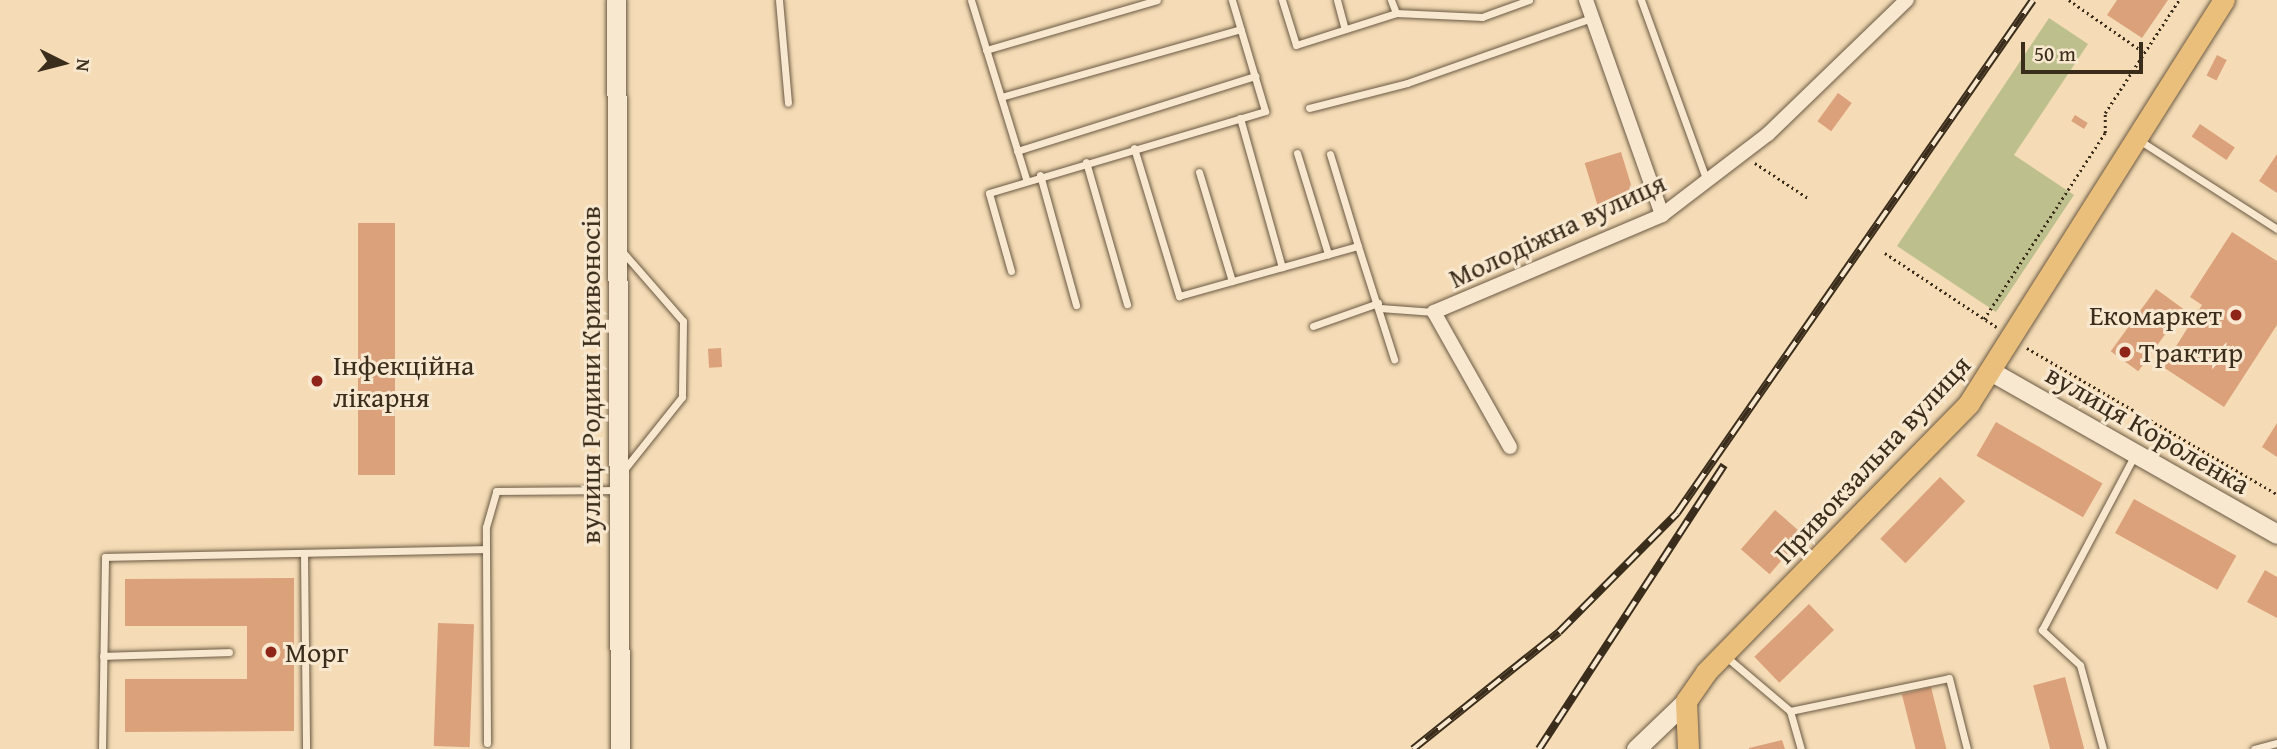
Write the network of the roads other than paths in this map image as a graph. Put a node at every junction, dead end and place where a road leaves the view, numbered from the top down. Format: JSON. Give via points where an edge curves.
{"nodes":[{"id":1,"x":617,"y":0,"type":"edge"},
{"id":2,"x":779,"y":0,"type":"edge"},
{"id":3,"x":971,"y":0,"type":"edge"},
{"id":4,"x":1157,"y":0,"type":"edge"},
{"id":5,"x":1233,"y":0,"type":"edge"},
{"id":6,"x":1282,"y":0,"type":"edge"},
{"id":7,"x":1336,"y":0,"type":"edge"},
{"id":8,"x":1391,"y":0,"type":"edge"},
{"id":9,"x":1529,"y":0,"type":"edge"},
{"id":10,"x":1586,"y":0,"type":"edge"},
{"id":11,"x":1641,"y":0,"type":"edge"},
{"id":12,"x":1907,"y":0,"type":"edge"},
{"id":13,"x":2224,"y":0,"type":"edge"},
{"id":14,"x":1396,"y":13,"type":"junction"},
{"id":15,"x":1592,"y":18,"type":"junction"},
{"id":16,"x":1241,"y":29,"type":"junction"},
{"id":17,"x":1345,"y":29,"type":"junction"},
{"id":18,"x":986,"y":50,"type":"junction"},
{"id":19,"x":1255,"y":76,"type":"junction"},
{"id":20,"x":1001,"y":97,"type":"junction"},
{"id":21,"x":788,"y":103,"type":"dead end"},
{"id":22,"x":1309,"y":108,"type":"dead end"},
{"id":23,"x":1240,"y":118,"type":"junction"},
{"id":24,"x":2137,"y":139,"type":"junction"},
{"id":25,"x":1134,"y":148,"type":"junction"},
{"id":26,"x":1017,"y":151,"type":"junction"},
{"id":27,"x":1297,"y":153,"type":"dead end"},
{"id":28,"x":1330,"y":154,"type":"dead end"},
{"id":29,"x":1086,"y":162,"type":"junction"},
{"id":30,"x":1199,"y":172,"type":"dead end"},
{"id":31,"x":1040,"y":175,"type":"junction"},
{"id":32,"x":1026,"y":179,"type":"junction"},
{"id":33,"x":1708,"y":181,"type":"junction"},
{"id":34,"x":1662,"y":215,"type":"junction"},
{"id":35,"x":2277,"y":229,"type":"edge"},
{"id":36,"x":618,"y":246,"type":"junction"},
{"id":37,"x":1358,"y":246,"type":"junction"},
{"id":38,"x":1328,"y":254,"type":"junction"},
{"id":39,"x":1282,"y":267,"type":"junction"},
{"id":40,"x":1011,"y":271,"type":"dead end"},
{"id":41,"x":1233,"y":281,"type":"junction"},
{"id":42,"x":1127,"y":304,"type":"dead end"},
{"id":43,"x":1076,"y":305,"type":"dead end"},
{"id":44,"x":1379,"y":305,"type":"junction"},
{"id":45,"x":1434,"y":312,"type":"junction"},
{"id":46,"x":1313,"y":326,"type":"dead end"},
{"id":47,"x":1394,"y":359,"type":"dead end"},
{"id":48,"x":1992,"y":372,"type":"junction"},
{"id":49,"x":1510,"y":447,"type":"dead end"},
{"id":50,"x":2136,"y":454,"type":"junction"},
{"id":51,"x":619,"y":483,"type":"junction"},
{"id":52,"x":2277,"y":534,"type":"edge"},
{"id":53,"x":486,"y":549,"type":"junction"},
{"id":54,"x":304,"y":553,"type":"junction"},
{"id":55,"x":229,"y":652,"type":"dead end"},
{"id":56,"x":1724,"y":654,"type":"junction"},
{"id":57,"x":103,"y":656,"type":"junction"},
{"id":58,"x":1686,"y":701,"type":"junction"},
{"id":59,"x":1790,"y":710,"type":"junction"},
{"id":60,"x":487,"y":743,"type":"dead end"},
{"id":61,"x":2277,"y":743,"type":"edge"},
{"id":62,"x":102,"y":749,"type":"edge"},
{"id":63,"x":306,"y":749,"type":"edge"},
{"id":64,"x":620,"y":749,"type":"edge"},
{"id":65,"x":1636,"y":749,"type":"edge"},
{"id":66,"x":1688,"y":749,"type":"edge"},
{"id":67,"x":1801,"y":749,"type":"edge"},
{"id":68,"x":1967,"y":749,"type":"edge"},
{"id":69,"x":2103,"y":749,"type":"edge"},
{"id":70,"x":2254,"y":749,"type":"edge"}],
"edges":[{"from":1,"to":36,"type":"main road","name":"вулиця Родини Кривоносів"},
{"from":2,"to":21,"type":"lane"},
{"from":3,"to":18,"type":"lane"},
{"from":4,"to":18,"type":"lane"},
{"from":5,"to":16,"type":"lane"},
{"from":6,"to":17,"type":"lane","via":[[1296,45]]},
{"from":7,"to":17,"type":"lane"},
{"from":8,"to":14,"type":"lane"},
{"from":9,"to":14,"type":"lane","via":[[1482,17]]},
{"from":10,"to":15,"type":"street"},
{"from":11,"to":33,"type":"lane"},
{"from":12,"to":33,"type":"street","name":"Молодіжна вулиця","via":[[1743,154]]},
{"from":13,"to":24,"type":"main road","name":"Привокзальна вулиця"},
{"from":14,"to":17,"type":"lane"},
{"from":15,"to":22,"type":"lane","via":[[1407,83]]},
{"from":15,"to":34,"type":"street"},
{"from":16,"to":19,"type":"lane"},
{"from":16,"to":20,"type":"lane"},
{"from":18,"to":20,"type":"lane"},
{"from":19,"to":23,"type":"lane","via":[[1265,111]]},
{"from":19,"to":26,"type":"lane"},
{"from":20,"to":26,"type":"lane"},
{"from":23,"to":25,"type":"lane"},
{"from":23,"to":39,"type":"lane"},
{"from":24,"to":35,"type":"lane"},
{"from":24,"to":48,"type":"main road","name":"Привокзальна вулиця"},
{"from":25,"to":29,"type":"lane"},
{"from":25,"to":41,"type":"lane","via":[[1180,296]]},
{"from":26,"to":32,"type":"lane"},
{"from":27,"to":38,"type":"lane"},
{"from":28,"to":37,"type":"lane"},
{"from":29,"to":31,"type":"lane"},
{"from":29,"to":42,"type":"lane"},
{"from":30,"to":41,"type":"lane"},
{"from":31,"to":32,"type":"lane"},
{"from":31,"to":43,"type":"lane"},
{"from":32,"to":40,"type":"lane","via":[[989,193]]},
{"from":33,"to":34,"type":"street","name":"Молодіжна вулиця"},
{"from":34,"to":45,"type":"street","name":"Молодіжна вулиця"},
{"from":36,"to":51,"type":"main road","name":"вулиця Родини Кривоносів"},
{"from":36,"to":51,"type":"lane","via":[[683,321],[682,397]]},
{"from":37,"to":38,"type":"lane"},
{"from":37,"to":44,"type":"lane"},
{"from":38,"to":39,"type":"lane"},
{"from":39,"to":41,"type":"lane"},
{"from":44,"to":45,"type":"lane"},
{"from":44,"to":46,"type":"lane"},
{"from":44,"to":47,"type":"lane"},
{"from":45,"to":49,"type":"street","name":"Молодіжна вулиця"},
{"from":48,"to":50,"type":"main road","name":"вулиця Короленка"},
{"from":48,"to":56,"type":"main road","name":"Привокзальна вулиця","via":[[1969,403]]},
{"from":50,"to":52,"type":"main road","name":"вулиця Короленка"},
{"from":50,"to":69,"type":"lane","via":[[2042,630],[2080,664]]},
{"from":51,"to":53,"type":"lane","via":[[496,491]]},
{"from":51,"to":64,"type":"main road","name":"вулиця Родини Кривоносів"},
{"from":53,"to":54,"type":"lane"},
{"from":53,"to":60,"type":"lane"},
{"from":54,"to":57,"type":"lane","via":[[105,557]]},
{"from":54,"to":63,"type":"lane"},
{"from":55,"to":57,"type":"lane"},
{"from":56,"to":58,"type":"main road","name":"Привокзальна вулиця"},
{"from":56,"to":59,"type":"lane"},
{"from":57,"to":62,"type":"lane"},
{"from":58,"to":65,"type":"main road","name":"Привокзальна вулиця"},
{"from":58,"to":66,"type":"main road"},
{"from":59,"to":67,"type":"lane"},
{"from":59,"to":68,"type":"lane","via":[[1949,678]]},
{"from":61,"to":70,"type":"lane"}]}
